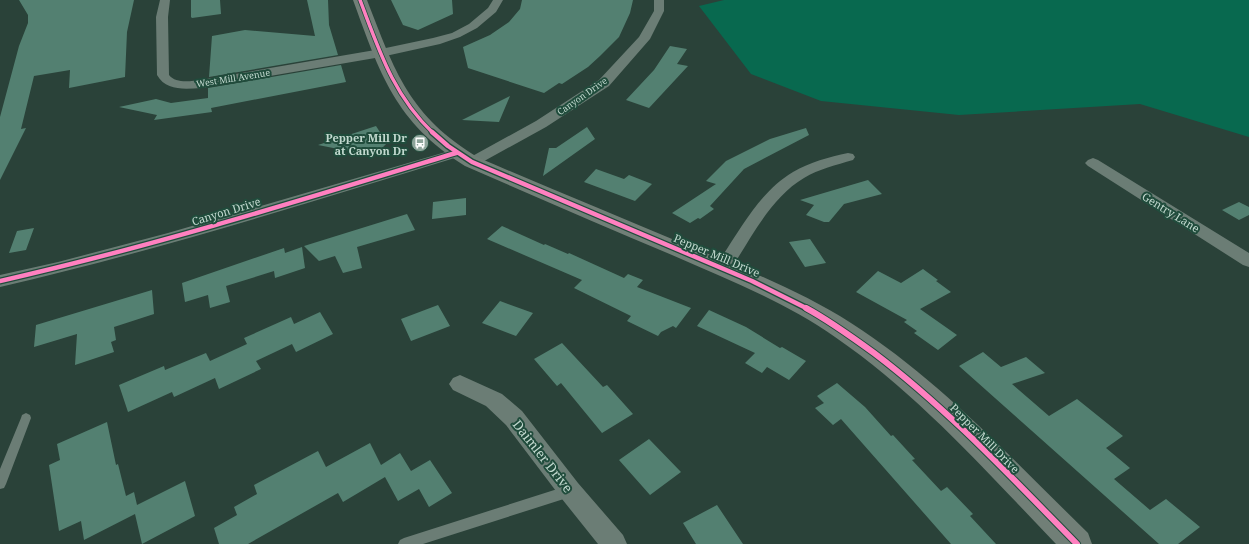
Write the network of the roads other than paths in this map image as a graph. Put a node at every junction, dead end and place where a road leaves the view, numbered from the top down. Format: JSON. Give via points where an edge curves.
{"nodes":[{"id":1,"x":165,"y":0,"type":"edge"},
{"id":2,"x":360,"y":0,"type":"edge"},
{"id":3,"x":498,"y":0,"type":"edge"},
{"id":4,"x":659,"y":0,"type":"edge"},
{"id":5,"x":381,"y":53,"type":"junction"},
{"id":6,"x":464,"y":157,"type":"junction"},
{"id":7,"x":848,"y":157,"type":"dead end"},
{"id":8,"x":1093,"y":163,"type":"dead end"},
{"id":9,"x":1249,"y":261,"type":"edge"},
{"id":10,"x":723,"y":268,"type":"junction"},
{"id":11,"x":0,"y":281,"type":"edge"},
{"id":12,"x":460,"y":384,"type":"dead end"},
{"id":13,"x":26,"y":418,"type":"dead end"},
{"id":14,"x":0,"y":484,"type":"edge"},
{"id":15,"x":570,"y":491,"type":"junction"},
{"id":16,"x":404,"y":544,"type":"edge"},
{"id":17,"x":614,"y":544,"type":"edge"},
{"id":18,"x":1077,"y":544,"type":"edge"}],
"edges":[{"from":1,"to":5,"type":"street","name":"West Mill Avenue","via":[[162,17],[162,72],[166,80],[179,85],[215,82]]},
{"from":2,"to":5,"type":"street","name":"Pepper Mill Drive"},
{"from":3,"to":5,"type":"street","name":"West Mill Avenue","via":[[482,19],[456,35]]},
{"from":4,"to":6,"type":"street","name":"Canyon Drive","via":[[659,11],[644,38],[604,83],[541,124]]},
{"from":5,"to":6,"type":"street","name":"Pepper Mill Drive","via":[[392,80],[405,100],[423,121]]},
{"from":6,"to":10,"type":"street","name":"Pepper Mill Drive"},
{"from":6,"to":11,"type":"street","name":"Canyon Drive","via":[[71,265]]},
{"from":7,"to":10,"type":"street","via":[[816,166],[791,180],[762,210]]},
{"from":8,"to":9,"type":"street","name":"Gentry Lane"},
{"from":10,"to":18,"type":"street","name":"Pepper Mill Drive","via":[[809,310],[873,351],[961,427]]},
{"from":12,"to":15,"type":"street","name":"Daimler Drive","via":[[494,400],[514,418]]},
{"from":13,"to":14,"type":"lane"},
{"from":15,"to":16,"type":"lane"},
{"from":15,"to":17,"type":"street","name":"Daimler Drive"}]}
